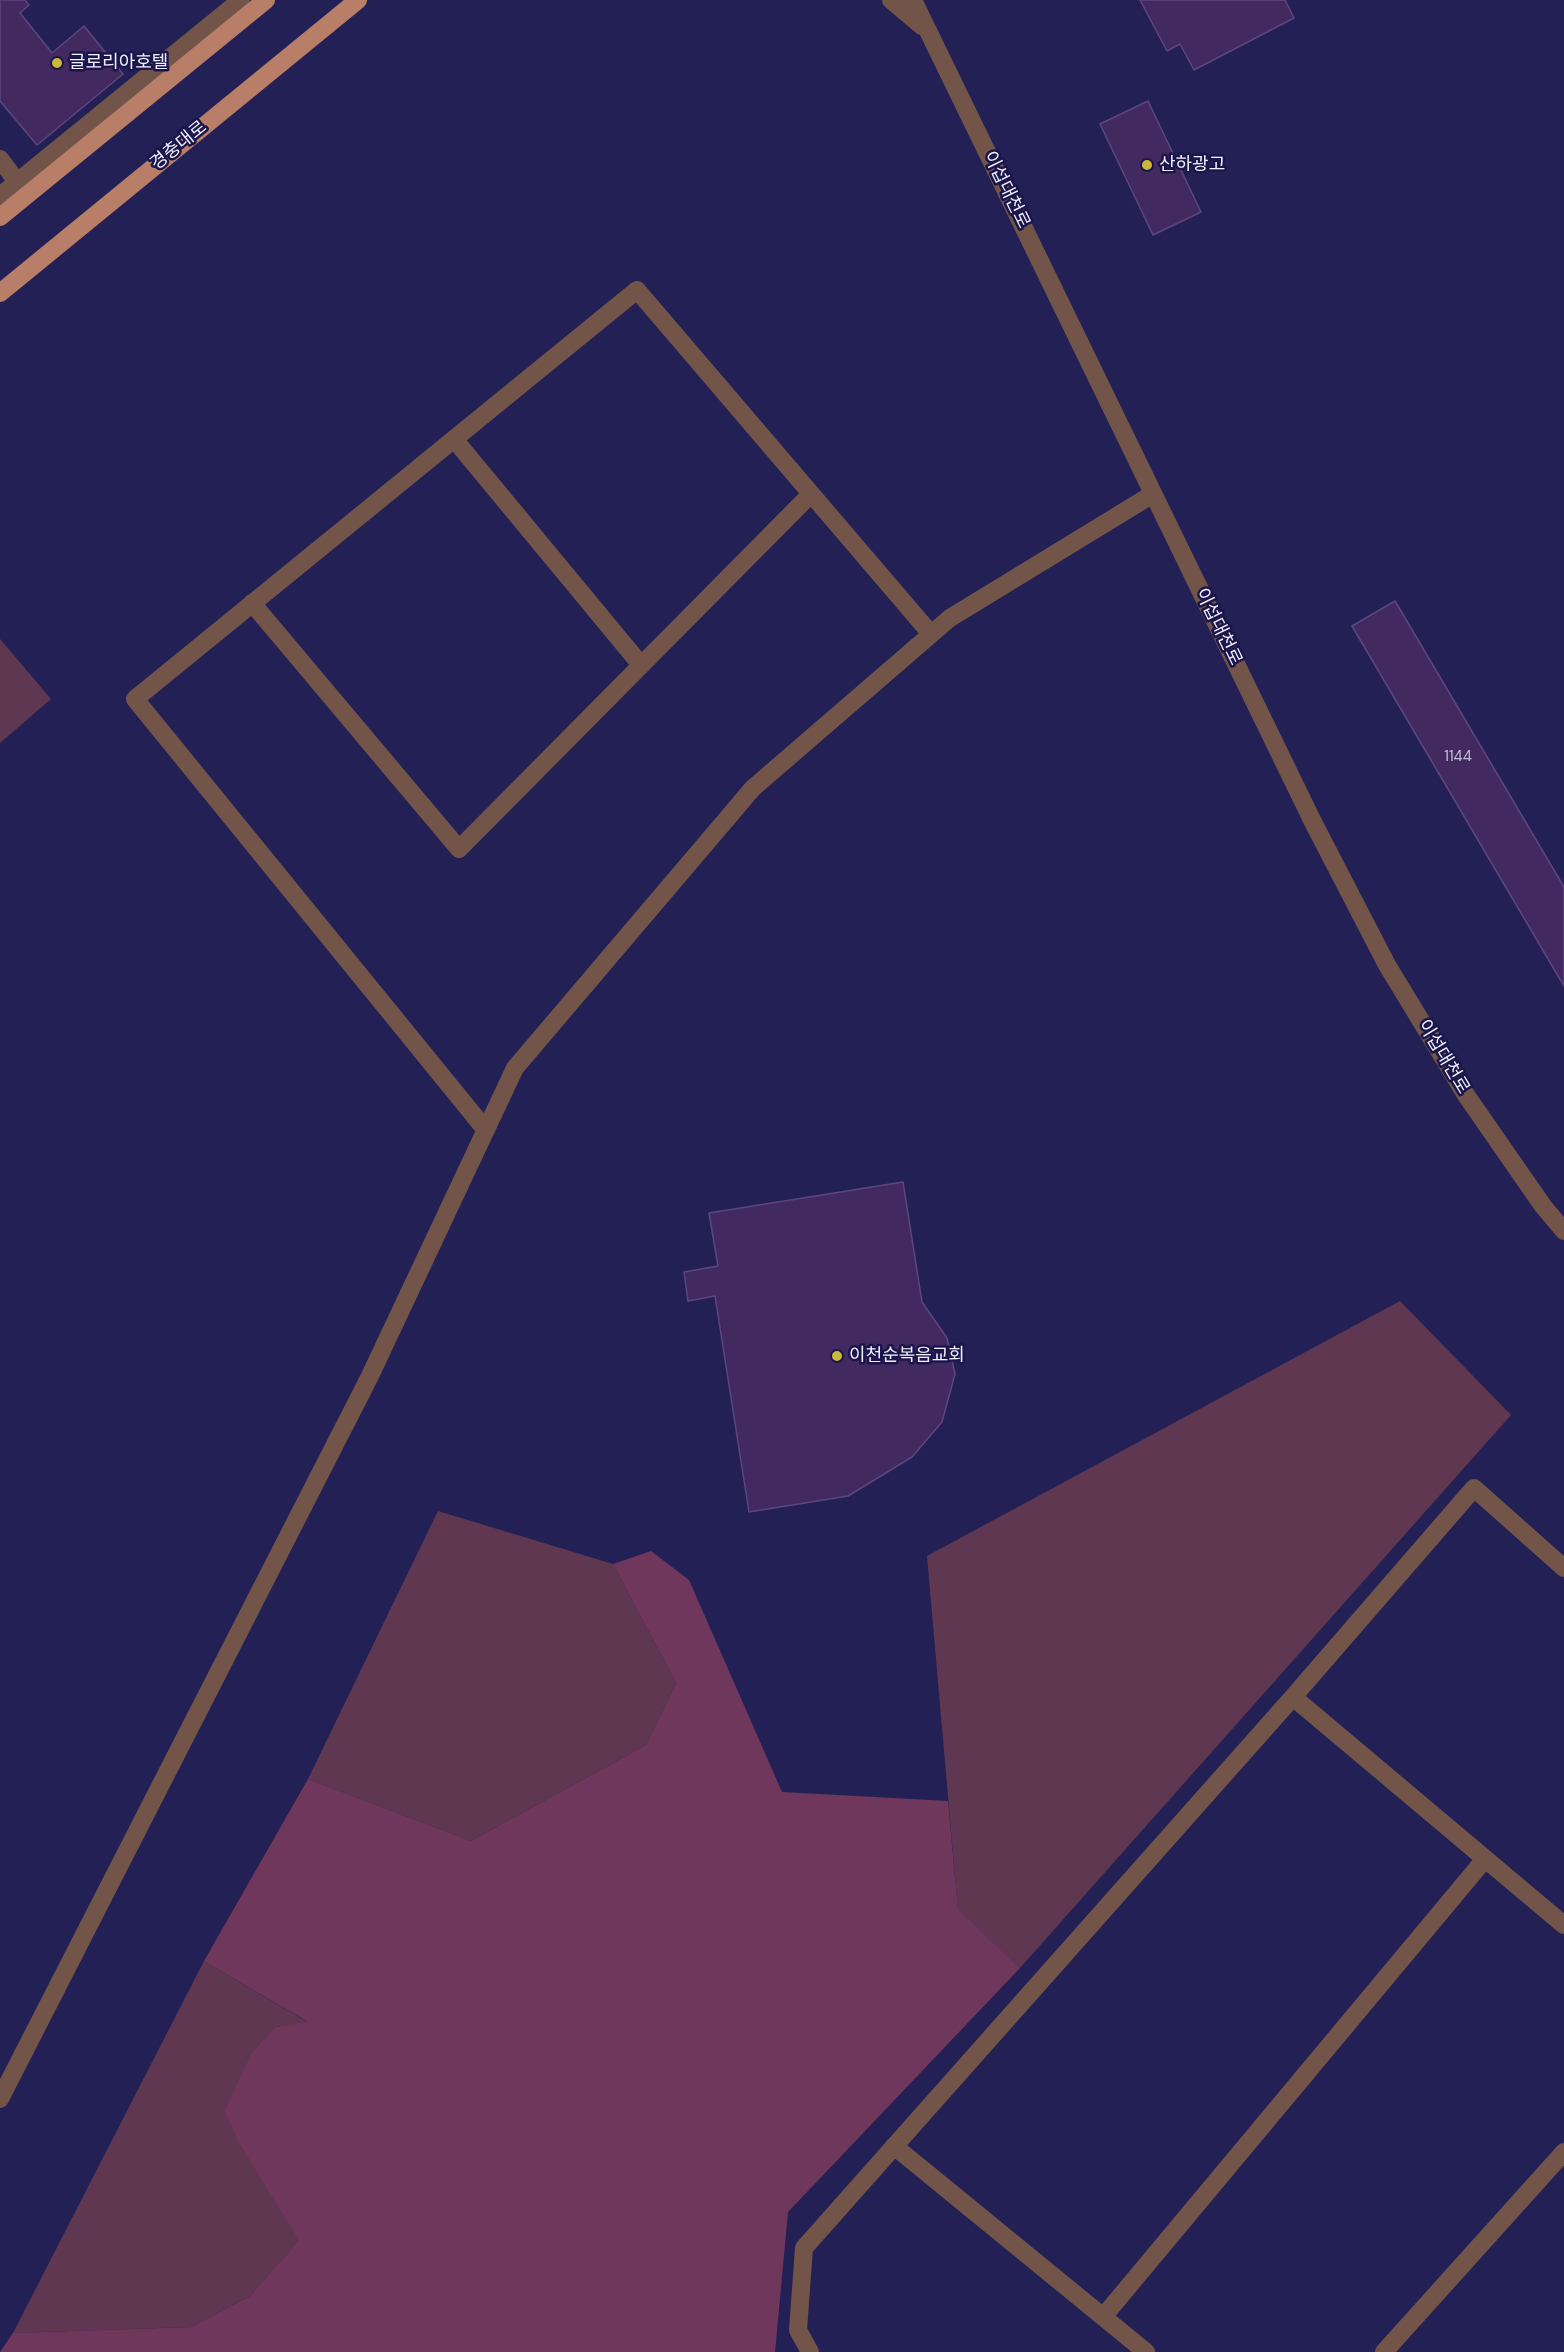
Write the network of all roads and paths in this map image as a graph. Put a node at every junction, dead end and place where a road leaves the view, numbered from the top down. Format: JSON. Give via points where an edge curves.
{"nodes":[{"id":1,"x":241,"y":0,"type":"edge"},
{"id":2,"x":266,"y":0,"type":"edge"},
{"id":3,"x":358,"y":0,"type":"edge"},
{"id":4,"x":891,"y":0,"type":"edge"},
{"id":5,"x":913,"y":0,"type":"edge"},
{"id":6,"x":926,"y":0,"type":"edge"},
{"id":7,"x":930,"y":32,"type":"junction"},
{"id":8,"x":0,"y":159,"type":"edge"},
{"id":9,"x":22,"y":188,"type":"junction"},
{"id":10,"x":0,"y":196,"type":"edge"},
{"id":11,"x":0,"y":218,"type":"edge"},
{"id":12,"x":0,"y":293,"type":"edge"},
{"id":13,"x":454,"y":439,"type":"junction"},
{"id":14,"x":811,"y":494,"type":"junction"},
{"id":15,"x":1154,"y":494,"type":"junction"},
{"id":16,"x":252,"y":603,"type":"junction"},
{"id":17,"x":931,"y":634,"type":"junction"},
{"id":18,"x":641,"y":665,"type":"junction"},
{"id":19,"x":485,"y":1130,"type":"junction"},
{"id":20,"x":1564,"y":1231,"type":"edge"},
{"id":21,"x":1564,"y":1568,"type":"edge"},
{"id":22,"x":1293,"y":1697,"type":"junction"},
{"id":23,"x":1485,"y":1859,"type":"junction"},
{"id":24,"x":1564,"y":1925,"type":"edge"},
{"id":25,"x":0,"y":2099,"type":"edge"},
{"id":26,"x":894,"y":2146,"type":"junction"},
{"id":27,"x":1564,"y":2152,"type":"edge"},
{"id":28,"x":1103,"y":2317,"type":"junction"},
{"id":29,"x":810,"y":2352,"type":"edge"},
{"id":30,"x":1146,"y":2352,"type":"edge"},
{"id":31,"x":1384,"y":2352,"type":"edge"}],
"edges":[{"from":1,"to":9,"type":"street"},
{"from":2,"to":9,"type":"main road"},
{"from":3,"to":12,"type":"main road","name":"경충대로"},
{"from":4,"to":7,"type":"street"},
{"from":5,"to":7,"type":"street","name":"이섭대천로"},
{"from":6,"to":7,"type":"street"},
{"from":7,"to":15,"type":"street","name":"이섭대천로"},
{"from":8,"to":9,"type":"street"},
{"from":9,"to":10,"type":"street"},
{"from":9,"to":11,"type":"main road"},
{"from":13,"to":14,"type":"street","via":[[637,290]]},
{"from":13,"to":16,"type":"street"},
{"from":13,"to":18,"type":"street"},
{"from":14,"to":17,"type":"street"},
{"from":14,"to":18,"type":"street"},
{"from":15,"to":17,"type":"street"},
{"from":15,"to":20,"type":"street","name":"이섭대천로","via":[[1313,822],[1387,964],[1466,1095]]},
{"from":16,"to":18,"type":"street","via":[[459,849]]},
{"from":16,"to":19,"type":"street","via":[[135,699]]},
{"from":17,"to":19,"type":"street","via":[[753,788],[515,1068]]},
{"from":19,"to":25,"type":"street","via":[[369,1378]]},
{"from":21,"to":22,"type":"street","via":[[1474,1488]]},
{"from":22,"to":23,"type":"street"},
{"from":22,"to":26,"type":"street"},
{"from":23,"to":24,"type":"street"},
{"from":23,"to":28,"type":"street"},
{"from":26,"to":28,"type":"street"},
{"from":26,"to":29,"type":"street","via":[[804,2248],[798,2330]]},
{"from":27,"to":31,"type":"street"},
{"from":28,"to":30,"type":"street"}]}
